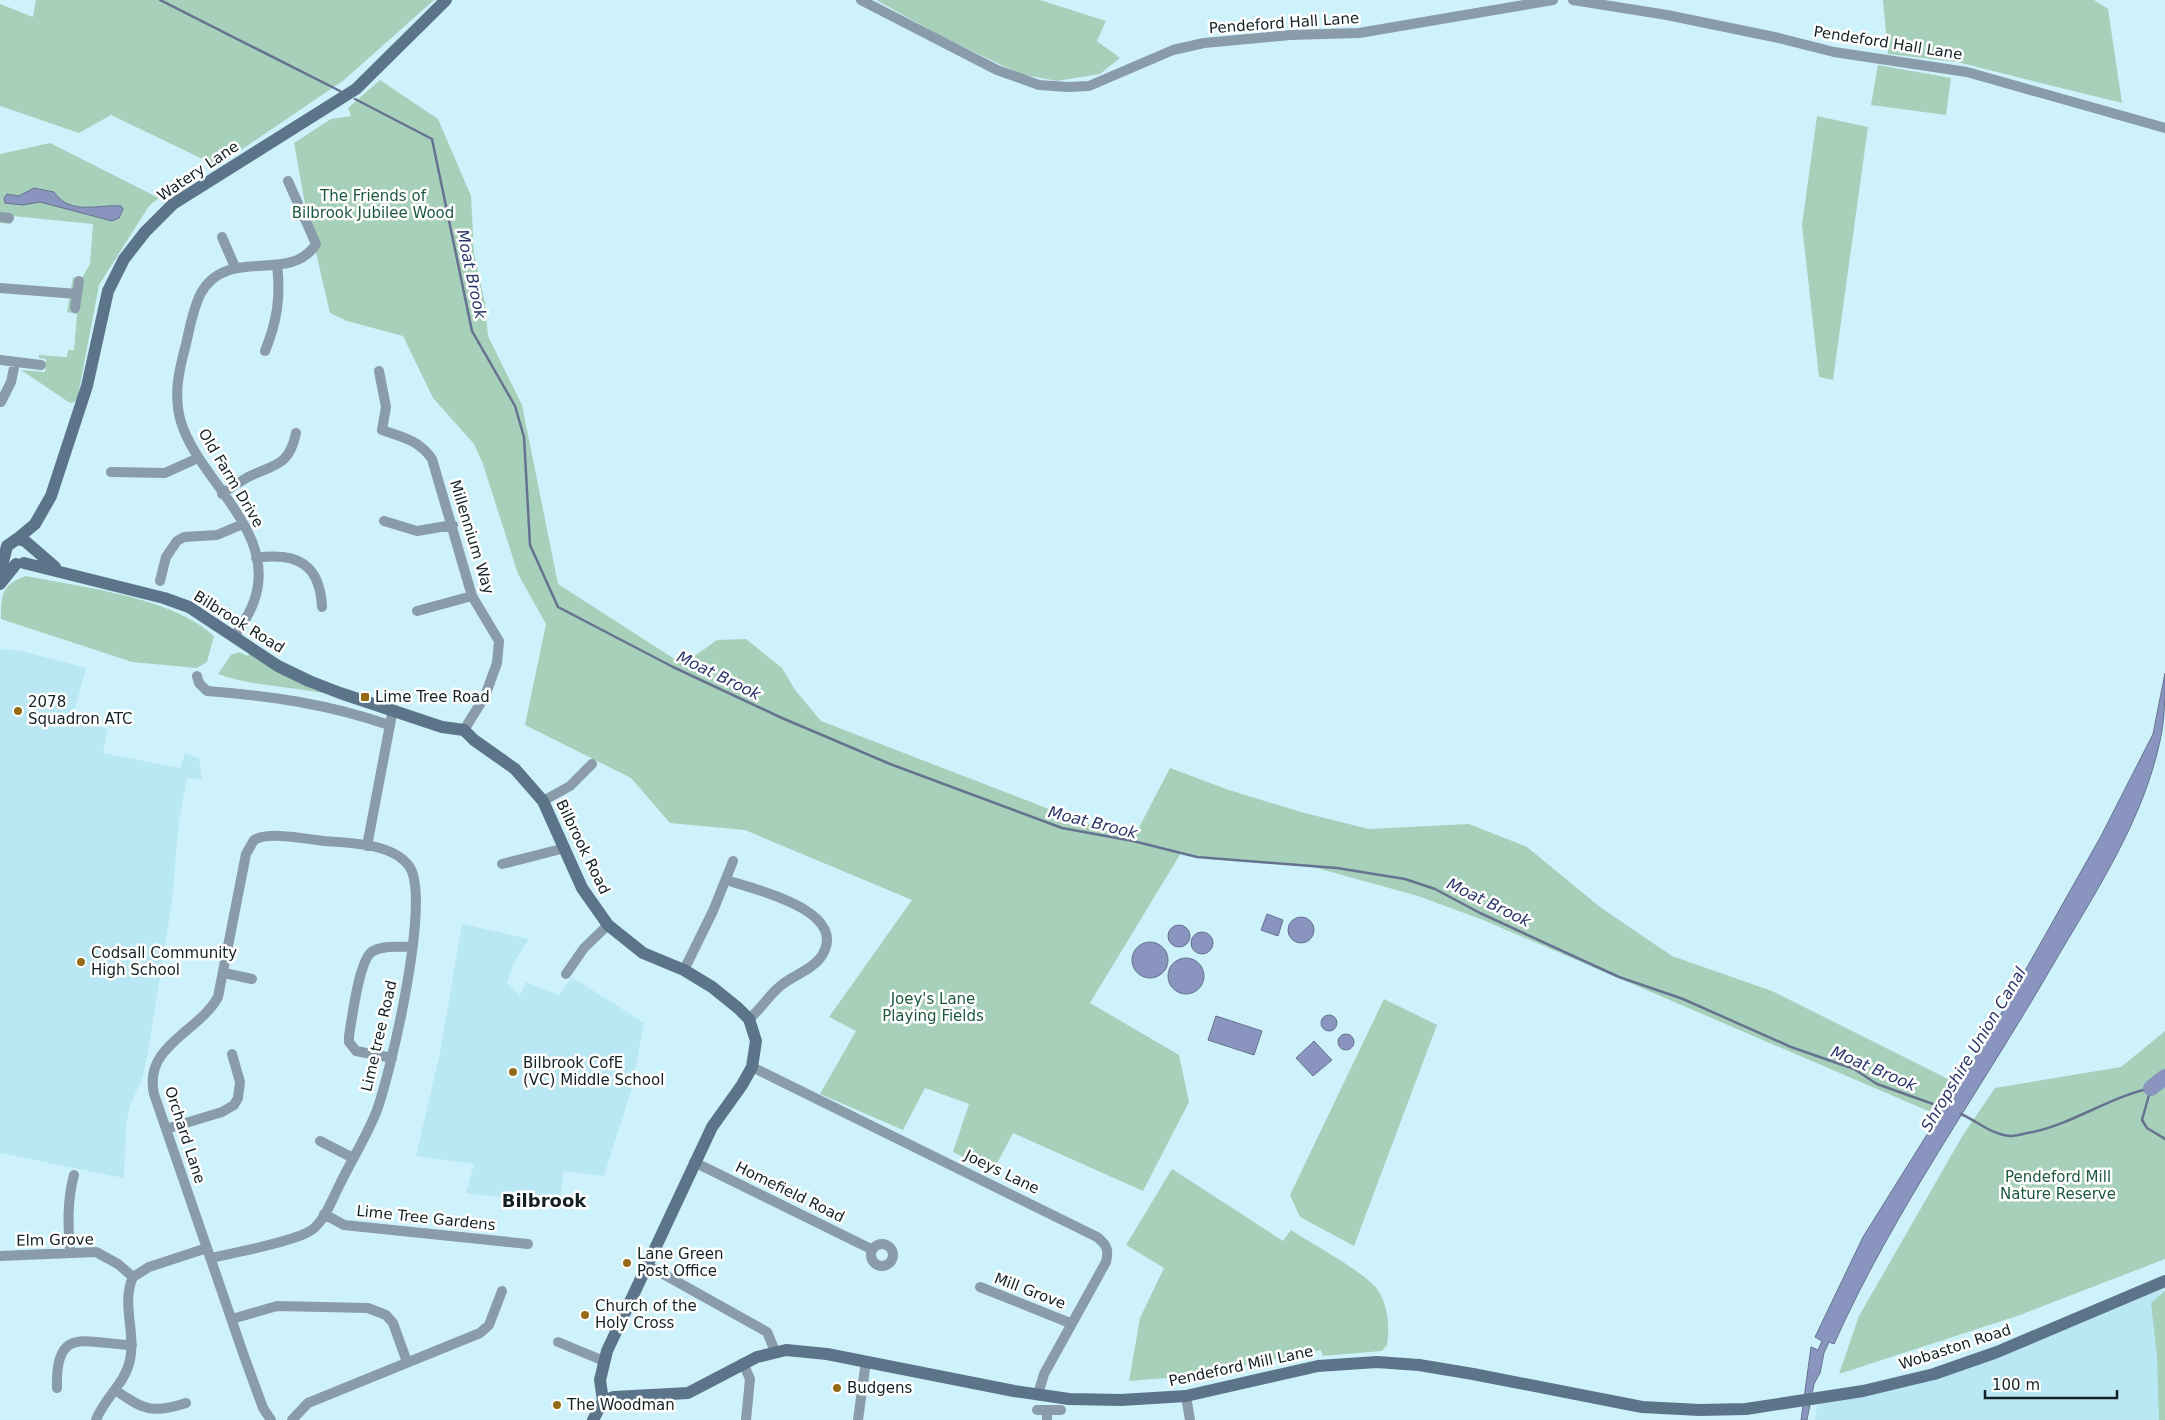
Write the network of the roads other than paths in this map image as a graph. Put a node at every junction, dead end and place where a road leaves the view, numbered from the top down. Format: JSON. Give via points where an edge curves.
{"nodes":[{"id":1,"x":446,"y":0,"type":"edge"},
{"id":2,"x":861,"y":0,"type":"edge"},
{"id":3,"x":1553,"y":0,"type":"edge"},
{"id":4,"x":1573,"y":0,"type":"edge"},
{"id":5,"x":2165,"y":128,"type":"edge"},
{"id":6,"x":288,"y":181,"type":"dead end"},
{"id":7,"x":222,"y":238,"type":"dead end"},
{"id":8,"x":277,"y":265,"type":"junction"},
{"id":9,"x":235,"y":267,"type":"junction"},
{"id":10,"x":79,"y":281,"type":"dead end"},
{"id":11,"x":0,"y":288,"type":"edge"},
{"id":12,"x":77,"y":294,"type":"junction"},
{"id":13,"x":75,"y":308,"type":"dead end"},
{"id":14,"x":265,"y":351,"type":"dead end"},
{"id":15,"x":0,"y":360,"type":"edge"},
{"id":16,"x":15,"y":363,"type":"junction"},
{"id":17,"x":41,"y":365,"type":"dead end"},
{"id":18,"x":379,"y":371,"type":"dead end"},
{"id":19,"x":4,"y":404,"type":"edge"},
{"id":20,"x":296,"y":433,"type":"dead end"},
{"id":21,"x":198,"y":458,"type":"junction"},
{"id":22,"x":111,"y":472,"type":"dead end"},
{"id":23,"x":222,"y":494,"type":"junction"},
{"id":24,"x":384,"y":521,"type":"dead end"},
{"id":25,"x":244,"y":524,"type":"junction"},
{"id":26,"x":453,"y":525,"type":"junction"},
{"id":27,"x":25,"y":544,"type":"junction"},
{"id":28,"x":4,"y":549,"type":"edge"},
{"id":29,"x":256,"y":558,"type":"junction"},
{"id":30,"x":20,"y":564,"type":"junction"},
{"id":31,"x":59,"y":570,"type":"junction"},
{"id":32,"x":0,"y":574,"type":"edge"},
{"id":33,"x":160,"y":582,"type":"dead end"},
{"id":34,"x":0,"y":584,"type":"edge"},
{"id":35,"x":472,"y":596,"type":"junction"},
{"id":36,"x":322,"y":607,"type":"dead end"},
{"id":37,"x":417,"y":612,"type":"dead end"},
{"id":38,"x":234,"y":637,"type":"junction"},
{"id":39,"x":197,"y":676,"type":"dead end"},
{"id":40,"x":394,"y":710,"type":"junction"},
{"id":41,"x":389,"y":725,"type":"junction"},
{"id":42,"x":464,"y":730,"type":"junction"},
{"id":43,"x":592,"y":764,"type":"dead end"},
{"id":44,"x":543,"y":801,"type":"junction"},
{"id":45,"x":367,"y":846,"type":"junction"},
{"id":46,"x":565,"y":848,"type":"junction"},
{"id":47,"x":733,"y":861,"type":"dead end"},
{"id":48,"x":502,"y":864,"type":"dead end"},
{"id":49,"x":726,"y":880,"type":"junction"},
{"id":50,"x":608,"y":925,"type":"junction"},
{"id":51,"x":412,"y":947,"type":"junction"},
{"id":52,"x":684,"y":970,"type":"junction"},
{"id":53,"x":224,"y":973,"type":"junction"},
{"id":54,"x":566,"y":974,"type":"dead end"},
{"id":55,"x":252,"y":979,"type":"dead end"},
{"id":56,"x":749,"y":1019,"type":"junction"},
{"id":57,"x":232,"y":1054,"type":"dead end"},
{"id":58,"x":392,"y":1058,"type":"junction"},
{"id":59,"x":752,"y":1067,"type":"junction"},
{"id":60,"x":166,"y":1129,"type":"junction"},
{"id":61,"x":320,"y":1141,"type":"dead end"},
{"id":62,"x":353,"y":1158,"type":"junction"},
{"id":63,"x":694,"y":1162,"type":"junction"},
{"id":64,"x":74,"y":1175,"type":"dead end"},
{"id":65,"x":324,"y":1214,"type":"junction"},
{"id":66,"x":528,"y":1244,"type":"dead end"},
{"id":67,"x":207,"y":1248,"type":"junction"},
{"id":68,"x":871,"y":1250,"type":"dead end"},
{"id":69,"x":70,"y":1252,"type":"junction"},
{"id":70,"x":0,"y":1256,"type":"edge"},
{"id":71,"x":211,"y":1258,"type":"junction"},
{"id":72,"x":647,"y":1265,"type":"junction"},
{"id":73,"x":133,"y":1276,"type":"junction"},
{"id":74,"x":2165,"y":1281,"type":"edge"},
{"id":75,"x":980,"y":1288,"type":"dead end"},
{"id":76,"x":502,"y":1291,"type":"dead end"},
{"id":77,"x":232,"y":1319,"type":"junction"},
{"id":78,"x":1070,"y":1323,"type":"junction"},
{"id":79,"x":558,"y":1342,"type":"dead end"},
{"id":80,"x":132,"y":1345,"type":"junction"},
{"id":81,"x":775,"y":1351,"type":"junction"},
{"id":82,"x":604,"y":1360,"type":"junction"},
{"id":83,"x":866,"y":1361,"type":"junction"},
{"id":84,"x":407,"y":1362,"type":"junction"},
{"id":85,"x":743,"y":1364,"type":"junction"},
{"id":86,"x":57,"y":1388,"type":"dead end"},
{"id":87,"x":115,"y":1390,"type":"junction"},
{"id":88,"x":1038,"y":1394,"type":"junction"},
{"id":89,"x":1186,"y":1396,"type":"junction"},
{"id":90,"x":603,"y":1400,"type":"junction"},
{"id":91,"x":186,"y":1402,"type":"dead end"},
{"id":92,"x":1060,"y":1410,"type":"dead end"},
{"id":93,"x":1044,"y":1414,"type":"edge"},
{"id":94,"x":1747,"y":1414,"type":"edge"},
{"id":95,"x":96,"y":1420,"type":"edge"},
{"id":96,"x":271,"y":1420,"type":"edge"},
{"id":97,"x":292,"y":1420,"type":"edge"},
{"id":98,"x":593,"y":1420,"type":"edge"},
{"id":99,"x":746,"y":1420,"type":"edge"},
{"id":100,"x":858,"y":1420,"type":"edge"},
{"id":101,"x":1190,"y":1420,"type":"edge"}],
"edges":[{"from":1,"to":27,"type":"street","name":"Watery Lane","via":[[356,89],[173,204],[144,232],[124,259],[108,291],[87,386],[66,452],[51,496]]},
{"from":2,"to":3,"type":"street","name":"Pendeford Hall Lane","via":[[997,70],[1039,85],[1068,87],[1089,86],[1172,50],[1204,43],[1290,35],[1359,34]]},
{"from":4,"to":5,"type":"street","name":"Pendeford Hall Lane","via":[[1667,15],[1834,52],[1967,72]]},
{"from":6,"to":8,"type":"street","name":"Old Farm Drive","via":[[316,244],[309,254]]},
{"from":7,"to":9,"type":"street"},
{"from":8,"to":9,"type":"street","name":"Old Farm Drive"},
{"from":8,"to":14,"type":"street","via":[[279,305]]},
{"from":9,"to":21,"type":"street","name":"Old Farm Drive","via":[[211,282],[201,293],[178,376],[176,393],[181,422]]},
{"from":10,"to":12,"type":"street"},
{"from":11,"to":12,"type":"street"},
{"from":12,"to":13,"type":"street"},
{"from":15,"to":16,"type":"street"},
{"from":16,"to":17,"type":"street"},
{"from":16,"to":19,"type":"street"},
{"from":18,"to":26,"type":"street","name":"Millennium Way","via":[[386,407],[382,430],[413,440],[427,452],[436,469]]},
{"from":20,"to":23,"type":"street","via":[[291,450],[281,463],[248,477]]},
{"from":21,"to":22,"type":"street","via":[[165,473]]},
{"from":21,"to":23,"type":"street","name":"Old Farm Drive"},
{"from":23,"to":25,"type":"street","name":"Old Farm Drive"},
{"from":24,"to":26,"type":"street","via":[[417,531]]},
{"from":25,"to":29,"type":"street","name":"Old Farm Drive"},
{"from":25,"to":33,"type":"street","via":[[217,535],[177,540],[169,550]]},
{"from":26,"to":35,"type":"street","name":"Millennium Way"},
{"from":27,"to":28,"type":"street","via":[[9,542]]},
{"from":27,"to":30,"type":"street","via":[[30,556]]},
{"from":27,"to":31,"type":"street","name":"Bilbrook Road"},
{"from":28,"to":30,"type":"street","via":[[9,561]]},
{"from":28,"to":32,"type":"street"},
{"from":29,"to":36,"type":"street","via":[[286,556],[306,566],[318,581]]},
{"from":29,"to":38,"type":"street","name":"Old Farm Drive","via":[[258,582],[254,601]]},
{"from":30,"to":31,"type":"street","name":"Bilbrook Road"},
{"from":30,"to":34,"type":"street"},
{"from":31,"to":38,"type":"street","name":"Bilbrook Road","via":[[164,598],[189,608]]},
{"from":35,"to":37,"type":"street"},
{"from":35,"to":42,"type":"street","name":"Millennium Way","via":[[496,633],[500,652],[485,696]]},
{"from":38,"to":40,"type":"street","name":"Bilbrook Road","via":[[278,666],[309,681]]},
{"from":39,"to":41,"type":"street","via":[[207,691],[290,699]]},
{"from":40,"to":41,"type":"street"},
{"from":40,"to":42,"type":"street","name":"Bilbrook Road","via":[[442,727]]},
{"from":41,"to":45,"type":"street"},
{"from":42,"to":44,"type":"street","name":"Bilbrook Road","via":[[515,769]]},
{"from":43,"to":44,"type":"street","via":[[570,786]]},
{"from":44,"to":46,"type":"street","name":"Bilbrook Road"},
{"from":45,"to":51,"type":"street","name":"Lime tree Road","via":[[404,860],[414,874]]},
{"from":45,"to":53,"type":"street","name":"Orchard Lane","via":[[266,836],[254,840],[246,854]]},
{"from":46,"to":48,"type":"street"},
{"from":46,"to":50,"type":"street","name":"Bilbrook Road","via":[[582,888]]},
{"from":47,"to":49,"type":"street"},
{"from":49,"to":52,"type":"street"},
{"from":49,"to":56,"type":"street","via":[[800,907],[818,919],[826,933],[820,958],[778,987]]},
{"from":50,"to":52,"type":"street","name":"Bilbrook Road","via":[[643,953]]},
{"from":50,"to":54,"type":"street","via":[[584,948]]},
{"from":51,"to":58,"type":"street","name":"Lime tree Road"},
{"from":51,"to":58,"type":"street","via":[[386,947],[372,951],[364,963],[349,1036],[351,1047],[356,1051]]},
{"from":52,"to":56,"type":"street","name":"Bilbrook Road","via":[[726,998]]},
{"from":53,"to":55,"type":"street"},
{"from":53,"to":60,"type":"street","name":"Orchard Lane","via":[[213,1006],[167,1046],[156,1065],[153,1090]]},
{"from":56,"to":59,"type":"street","via":[[756,1041]]},
{"from":57,"to":60,"type":"street","via":[[240,1082],[234,1106]]},
{"from":58,"to":62,"type":"street","name":"Lime tree Road","via":[[376,1110]]},
{"from":59,"to":63,"type":"street","via":[[716,1118]]},
{"from":59,"to":78,"type":"street","name":"Joeys Lane","via":[[1097,1237],[1108,1249],[1106,1262]]},
{"from":60,"to":67,"type":"street","name":"Orchard Lane"},
{"from":61,"to":62,"type":"street"},
{"from":62,"to":65,"type":"street","name":"Lime tree Road"},
{"from":63,"to":68,"type":"street","name":"Homefield Road"},
{"from":63,"to":72,"type":"street"},
{"from":64,"to":69,"type":"street","via":[[68,1215]]},
{"from":65,"to":66,"type":"street","name":"Lime Tree Gardens","via":[[344,1225]]},
{"from":65,"to":71,"type":"street","name":"Lime tree Road","via":[[312,1230]]},
{"from":67,"to":71,"type":"street","name":"Orchard Lane"},
{"from":67,"to":73,"type":"street","via":[[149,1267]]},
{"from":69,"to":70,"type":"street","name":"Elm Grove"},
{"from":69,"to":73,"type":"street","name":"Elm Grove","via":[[104,1255]]},
{"from":71,"to":77,"type":"street","name":"Orchard Lane"},
{"from":72,"to":81,"type":"street","via":[[767,1332]]},
{"from":72,"to":82,"type":"street"},
{"from":73,"to":80,"type":"street","via":[[128,1292]]},
{"from":74,"to":94,"type":"street","name":"Wobaston Road","via":[[2013,1346],[1952,1368],[1910,1381]]},
{"from":75,"to":78,"type":"street","name":"Mill Grove"},
{"from":76,"to":84,"type":"street","via":[[485,1330]]},
{"from":77,"to":84,"type":"street","via":[[277,1306],[368,1308],[386,1315],[393,1323]]},
{"from":77,"to":96,"type":"street","name":"Orchard Lane","via":[[263,1408]]},
{"from":78,"to":88,"type":"street","name":"Joeys Lane","via":[[1044,1374]]},
{"from":79,"to":82,"type":"street"},
{"from":80,"to":86,"type":"street","via":[[84,1340],[68,1345],[56,1366]]},
{"from":80,"to":87,"type":"street","via":[[128,1369]]},
{"from":81,"to":83,"type":"street","name":"Pendeford Mill Lane","via":[[801,1350]]},
{"from":81,"to":85,"type":"street","name":"Pendeford Mill Lane"},
{"from":82,"to":90,"type":"street","via":[[600,1380]]},
{"from":83,"to":88,"type":"street","name":"Pendeford Mill Lane"},
{"from":83,"to":100,"type":"street"},
{"from":84,"to":97,"type":"street","via":[[308,1403]]},
{"from":85,"to":90,"type":"street","name":"Pendeford Mill Lane","via":[[688,1393]]},
{"from":85,"to":99,"type":"street","via":[[750,1379]]},
{"from":87,"to":91,"type":"street","via":[[137,1405],[156,1410]]},
{"from":87,"to":95,"type":"street"},
{"from":88,"to":89,"type":"street","name":"Pendeford Mill Lane","via":[[1112,1400]]},
{"from":89,"to":94,"type":"street","name":"Pendeford Mill Lane","via":[[1318,1366],[1377,1362],[1473,1374],[1642,1407]]},
{"from":89,"to":101,"type":"street"},
{"from":90,"to":98,"type":"street"},
{"from":92,"to":93,"type":"street"}]}
